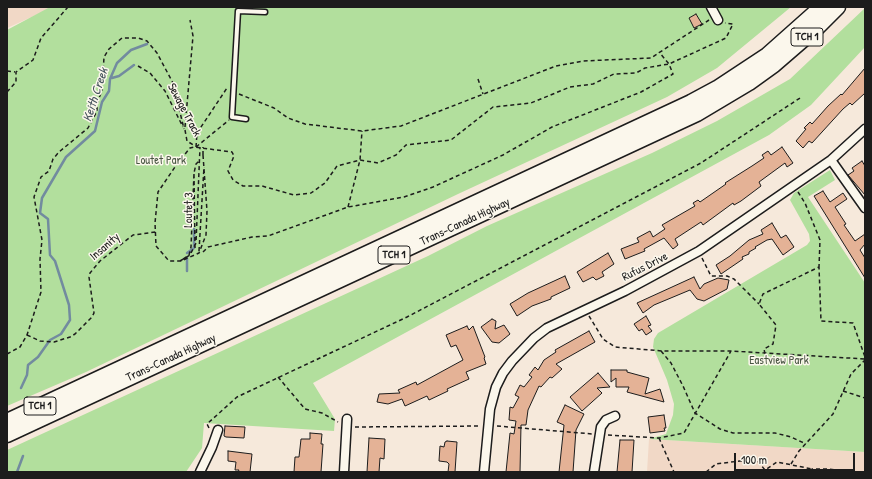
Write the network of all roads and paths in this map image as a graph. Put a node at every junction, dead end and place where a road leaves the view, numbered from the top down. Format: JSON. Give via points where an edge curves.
{"nodes":[{"id":1,"x":68,"y":7,"type":"edge"},
{"id":2,"x":711,"y":7,"type":"edge"},
{"id":3,"x":821,"y":7,"type":"edge"},
{"id":4,"x":838,"y":7,"type":"edge"},
{"id":5,"x":265,"y":12,"type":"dead end"},
{"id":6,"x":190,"y":20,"type":"dead end"},
{"id":7,"x":718,"y":20,"type":"junction"},
{"id":8,"x":659,"y":52,"type":"junction"},
{"id":9,"x":669,"y":64,"type":"junction"},
{"id":10,"x":138,"y":66,"type":"dead end"},
{"id":11,"x":7,"y":71,"type":"edge"},
{"id":12,"x":16,"y":72,"type":"junction"},
{"id":13,"x":478,"y":79,"type":"dead end"},
{"id":14,"x":234,"y":86,"type":"junction"},
{"id":15,"x":7,"y":92,"type":"edge"},
{"id":16,"x":483,"y":94,"type":"junction"},
{"id":17,"x":800,"y":98,"type":"dead end"},
{"id":18,"x":232,"y":117,"type":"junction"},
{"id":19,"x":246,"y":119,"type":"dead end"},
{"id":20,"x":184,"y":129,"type":"junction"},
{"id":21,"x":865,"y":129,"type":"edge"},
{"id":22,"x":362,"y":131,"type":"junction"},
{"id":23,"x":196,"y":147,"type":"junction"},
{"id":24,"x":200,"y":147,"type":"junction"},
{"id":25,"x":203,"y":147,"type":"junction"},
{"id":26,"x":203,"y":155,"type":"junction"},
{"id":27,"x":200,"y":160,"type":"junction"},
{"id":28,"x":360,"y":160,"type":"junction"},
{"id":29,"x":831,"y":160,"type":"junction"},
{"id":30,"x":194,"y":172,"type":"junction"},
{"id":31,"x":794,"y":187,"type":"junction"},
{"id":32,"x":348,"y":207,"type":"junction"},
{"id":33,"x":865,"y":208,"type":"edge"},
{"id":34,"x":156,"y":232,"type":"junction"},
{"id":35,"x":195,"y":250,"type":"junction"},
{"id":36,"x":699,"y":251,"type":"junction"},
{"id":37,"x":203,"y":252,"type":"dead end"},
{"id":38,"x":196,"y":254,"type":"junction"},
{"id":39,"x":176,"y":262,"type":"junction"},
{"id":40,"x":819,"y":268,"type":"junction"},
{"id":41,"x":759,"y":304,"type":"junction"},
{"id":42,"x":586,"y":309,"type":"junction"},
{"id":43,"x":27,"y":335,"type":"junction"},
{"id":44,"x":661,"y":351,"type":"junction"},
{"id":45,"x":731,"y":351,"type":"junction"},
{"id":46,"x":7,"y":354,"type":"edge"},
{"id":47,"x":765,"y":354,"type":"junction"},
{"id":48,"x":865,"y":358,"type":"edge"},
{"id":49,"x":278,"y":377,"type":"junction"},
{"id":50,"x":73,"y":390,"type":"junction"},
{"id":51,"x":843,"y":391,"type":"junction"},
{"id":52,"x":865,"y":398,"type":"edge"},
{"id":53,"x":7,"y":411,"type":"edge"},
{"id":54,"x":695,"y":413,"type":"junction"},
{"id":55,"x":615,"y":416,"type":"dead end"},
{"id":56,"x":7,"y":421,"type":"edge"},
{"id":57,"x":347,"y":423,"type":"junction"},
{"id":58,"x":488,"y":426,"type":"junction"},
{"id":59,"x":528,"y":429,"type":"dead end"},
{"id":60,"x":216,"y":434,"type":"joint"},
{"id":61,"x":7,"y":435,"type":"edge"},
{"id":62,"x":806,"y":444,"type":"junction"},
{"id":63,"x":791,"y":464,"type":"junction"},
{"id":64,"x":812,"y":469,"type":"junction"},
{"id":65,"x":200,"y":472,"type":"edge"},
{"id":66,"x":344,"y":472,"type":"edge"},
{"id":67,"x":484,"y":472,"type":"edge"},
{"id":68,"x":594,"y":472,"type":"edge"},
{"id":69,"x":674,"y":472,"type":"edge"},
{"id":70,"x":706,"y":472,"type":"edge"},
{"id":71,"x":812,"y":472,"type":"edge"},
{"id":72,"x":860,"y":472,"type":"edge"}],
"edges":[{"from":1,"to":12,"type":"path","via":[[41,38],[33,60]]},
{"from":2,"to":7,"type":"street"},
{"from":3,"to":50,"type":"highway","name":"Trans-Canada Highway","number":"TCH 1","via":[[767,55],[691,102]]},
{"from":4,"to":61,"type":"highway","name":"Trans-Canada Highway","number":"TCH 1","via":[[774,64],[743,87],[697,114]]},
{"from":5,"to":14,"type":"lane","via":[[238,11]]},
{"from":6,"to":20,"type":"path","via":[[193,36]]},
{"from":7,"to":8,"type":"path","via":[[712,18]]},
{"from":7,"to":9,"type":"path","via":[[733,24],[726,38]]},
{"from":8,"to":9,"type":"path"},
{"from":8,"to":16,"type":"path","via":[[651,58],[583,61],[556,66]]},
{"from":9,"to":28,"type":"path","via":[[645,68],[636,73],[614,74],[593,84],[570,87],[531,103],[493,107],[451,140],[406,145],[396,155],[378,163]]},
{"from":9,"to":32,"type":"path","via":[[673,74],[641,92],[552,127],[503,155],[433,187],[404,197]]},
{"from":10,"to":20,"type":"path","name":"Sewage Track","via":[[150,73],[165,91]]},
{"from":11,"to":12,"type":"path"},
{"from":12,"to":15,"type":"path","via":[[16,82]]},
{"from":13,"to":16,"type":"path"},
{"from":14,"to":18,"type":"lane"},
{"from":14,"to":22,"type":"path","via":[[238,93],[274,108],[288,118]]},
{"from":14,"to":23,"type":"path","via":[[228,86],[197,133]]},
{"from":16,"to":22,"type":"path","via":[[402,126]]},
{"from":17,"to":49,"type":"path","via":[[701,163],[407,317]]},
{"from":18,"to":19,"type":"lane"},
{"from":18,"to":23,"type":"path"},
{"from":20,"to":23,"type":"path","name":"Sewage Track","via":[[188,141]]},
{"from":20,"to":43,"type":"path","via":[[174,84],[157,53],[147,41],[122,38],[104,57],[104,82],[94,119],[88,128],[53,159],[49,171],[41,177],[34,197],[42,240],[41,292]]},
{"from":21,"to":29,"type":"street","name":"Rufus Drive"},
{"from":22,"to":28,"type":"path"},
{"from":23,"to":24,"type":"path"},
{"from":23,"to":34,"type":"path","via":[[190,148],[158,192]]},
{"from":24,"to":25,"type":"path"},
{"from":24,"to":27,"type":"path","name":"Loutet 3"},
{"from":25,"to":26,"type":"path"},
{"from":25,"to":28,"type":"path","via":[[232,152],[234,156],[228,170],[233,180],[243,186],[262,186],[294,195],[311,193],[325,183],[337,166]]},
{"from":26,"to":38,"type":"path","via":[[201,239]]},
{"from":26,"to":38,"type":"path","via":[[206,235],[203,245]]},
{"from":27,"to":30,"type":"path"},
{"from":27,"to":35,"type":"path","name":"Loutet 3"},
{"from":28,"to":32,"type":"path"},
{"from":29,"to":31,"type":"street","name":"Rufus Drive"},
{"from":29,"to":33,"type":"street"},
{"from":30,"to":35,"type":"path"},
{"from":30,"to":39,"type":"path","via":[[191,247],[189,255]]},
{"from":31,"to":36,"type":"street","name":"Rufus Drive"},
{"from":31,"to":40,"type":"path","via":[[805,203],[820,240]]},
{"from":32,"to":37,"type":"path","via":[[268,236],[208,247]]},
{"from":34,"to":39,"type":"path","via":[[156,246],[169,260]]},
{"from":34,"to":43,"type":"path","name":"Insanity","via":[[132,236],[100,261],[90,273],[94,312],[92,318],[75,334],[54,342],[40,341]]},
{"from":35,"to":39,"type":"path","via":[[188,258]]},
{"from":36,"to":41,"type":"path","via":[[711,276],[727,276],[734,279]]},
{"from":36,"to":42,"type":"street","name":"Rufus Drive"},
{"from":38,"to":39,"type":"path"},
{"from":40,"to":41,"type":"path","via":[[762,294]]},
{"from":40,"to":48,"type":"path","via":[[821,321],[853,323]]},
{"from":41,"to":47,"type":"path","via":[[776,325],[773,344],[764,349]]},
{"from":42,"to":44,"type":"path","via":[[594,327],[604,340],[615,347]]},
{"from":42,"to":58,"type":"street","name":"Rufus Drive","via":[[548,328],[520,352],[503,373],[496,387]]},
{"from":43,"to":46,"type":"path","via":[[20,347]]},
{"from":44,"to":45,"type":"path"},
{"from":44,"to":54,"type":"path","via":[[671,363]]},
{"from":45,"to":47,"type":"path"},
{"from":45,"to":54,"type":"path"},
{"from":47,"to":48,"type":"path"},
{"from":48,"to":51,"type":"path","via":[[851,374]]},
{"from":49,"to":57,"type":"path","via":[[305,409]]},
{"from":49,"to":60,"type":"path","via":[[236,397],[207,424]]},
{"from":50,"to":53,"type":"highway","via":[[35,399]]},
{"from":50,"to":56,"type":"highway","name":"Trans-Canada Highway","number":"TCH 1"},
{"from":51,"to":52,"type":"path"},
{"from":51,"to":62,"type":"path","via":[[833,414]]},
{"from":54,"to":62,"type":"path","via":[[720,429],[733,433],[775,433]]},
{"from":54,"to":69,"type":"path","via":[[684,433],[659,438]]},
{"from":55,"to":68,"type":"street","via":[[606,420],[601,427]]},
{"from":57,"to":58,"type":"path"},
{"from":57,"to":66,"type":"street"},
{"from":58,"to":59,"type":"path"},
{"from":58,"to":67,"type":"street","name":"Rufus Drive"},
{"from":60,"to":65,"type":"street"},
{"from":62,"to":63,"type":"path"},
{"from":63,"to":64,"type":"path"},
{"from":63,"to":70,"type":"path","via":[[777,462],[765,470],[756,459],[716,464]]},
{"from":64,"to":71,"type":"path"},
{"from":64,"to":72,"type":"path"}]}
